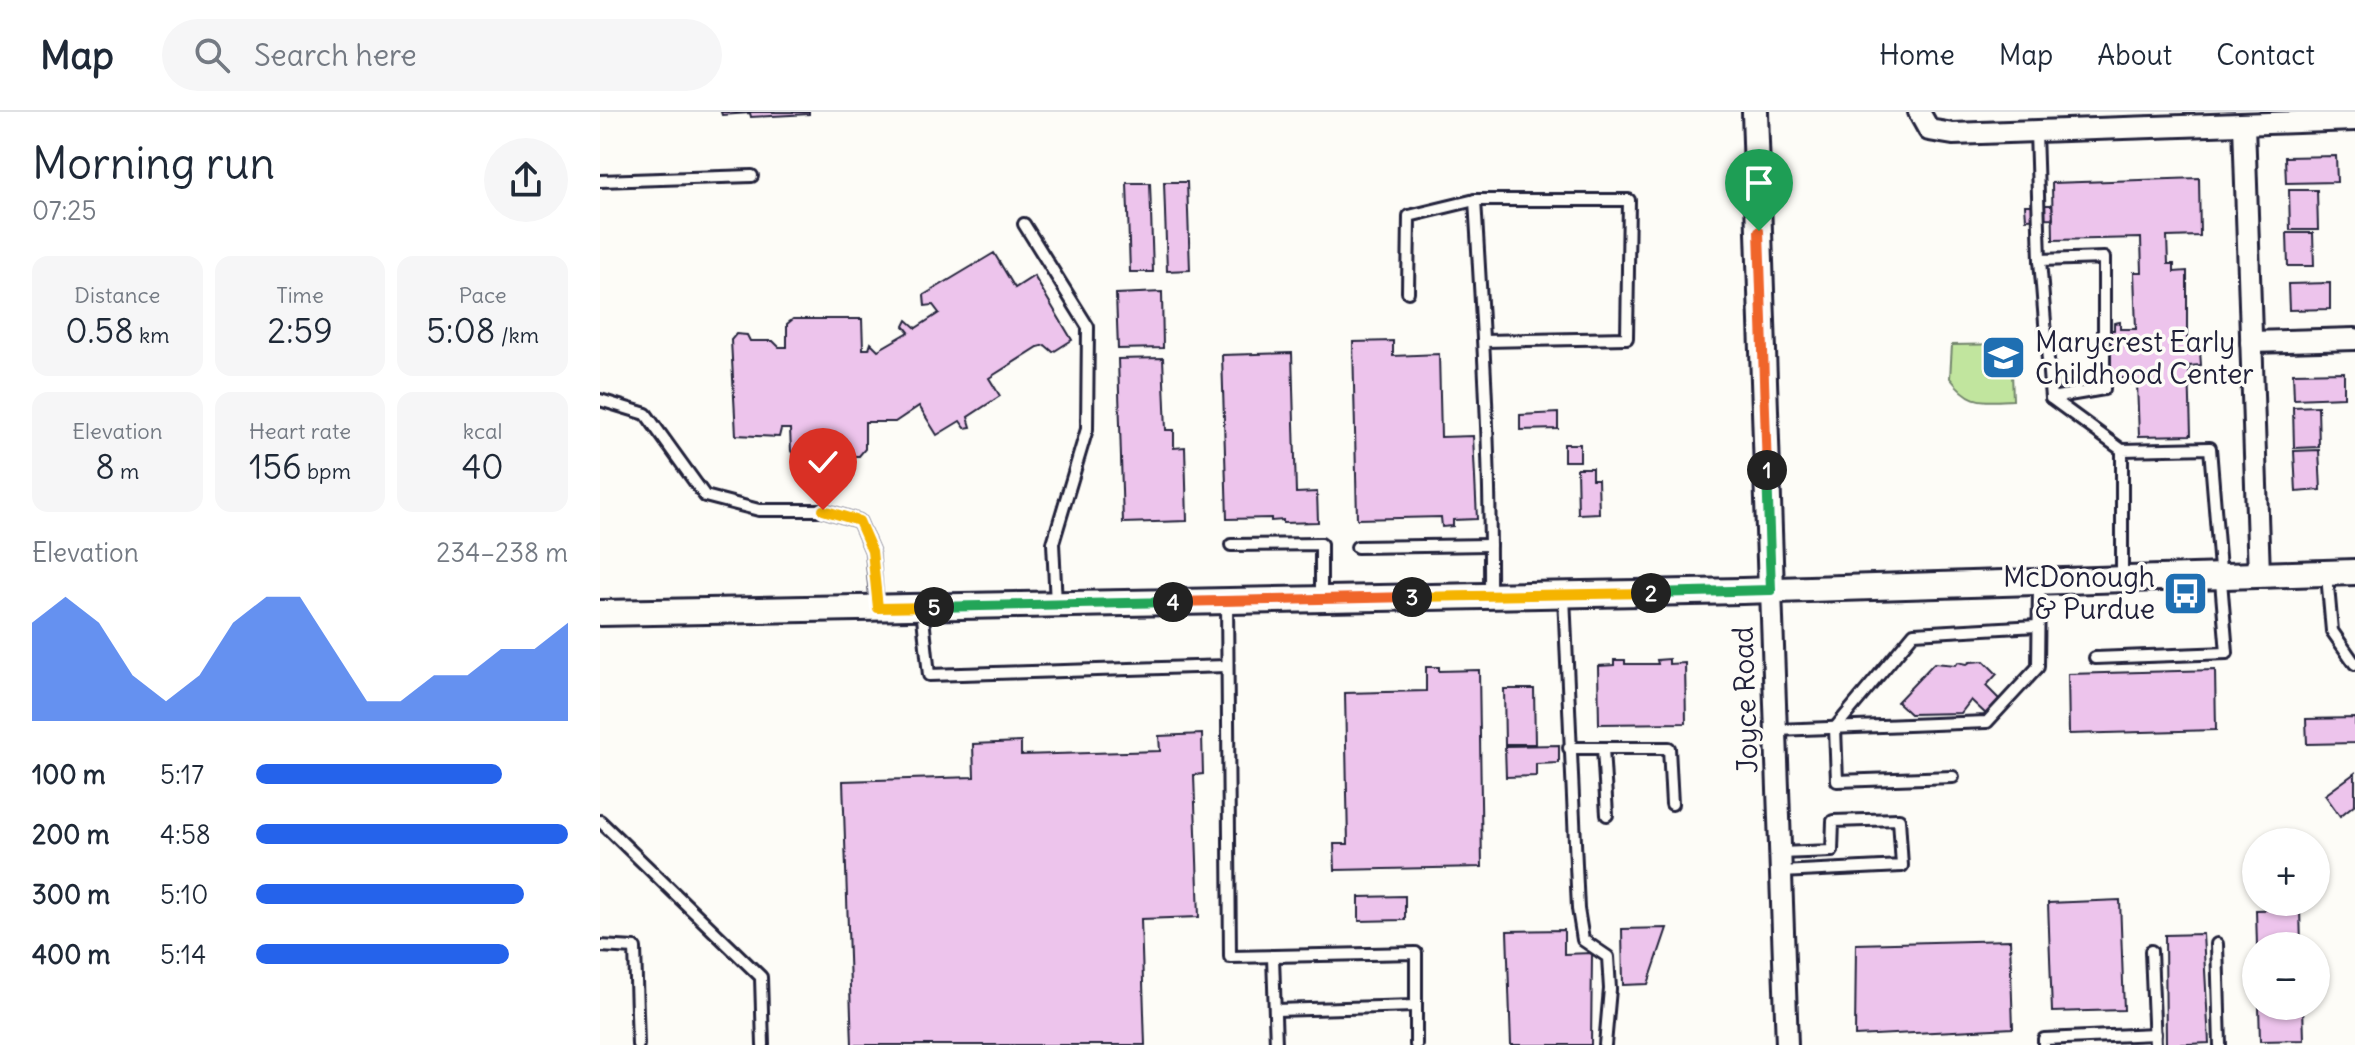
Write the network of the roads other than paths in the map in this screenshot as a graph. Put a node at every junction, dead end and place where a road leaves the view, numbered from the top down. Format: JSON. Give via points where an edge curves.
{"nodes":[{"id":1,"x":1755,"y":112,"type":"edge"},
{"id":2,"x":2355,"y":120,"type":"edge"},
{"id":3,"x":1924,"y":121,"type":"edge"},
{"id":4,"x":2244,"y":124,"type":"junction"},
{"id":5,"x":2036,"y":131,"type":"junction"},
{"id":6,"x":752,"y":176,"type":"dead end"},
{"id":7,"x":600,"y":181,"type":"edge"},
{"id":8,"x":1475,"y":200,"type":"junction"},
{"id":9,"x":1024,"y":224,"type":"dead end"},
{"id":10,"x":2040,"y":260,"type":"junction"},
{"id":11,"x":1408,"y":292,"type":"dead end"},
{"id":12,"x":2355,"y":339,"type":"edge"},
{"id":13,"x":1484,"y":341,"type":"junction"},
{"id":14,"x":2251,"y":342,"type":"junction"},
{"id":15,"x":2051,"y":398,"type":"junction"},
{"id":16,"x":600,"y":400,"type":"edge"},
{"id":17,"x":2122,"y":450,"type":"junction"},
{"id":18,"x":1231,"y":545,"type":"dead end"},
{"id":19,"x":1490,"y":545,"type":"junction"},
{"id":20,"x":1357,"y":547,"type":"dead end"},
{"id":21,"x":2355,"y":572,"type":"edge"},
{"id":22,"x":2327,"y":573,"type":"junction"},
{"id":23,"x":2259,"y":575,"type":"junction"},
{"id":24,"x":2219,"y":576,"type":"junction"},
{"id":25,"x":2122,"y":579,"type":"junction"},
{"id":26,"x":2039,"y":582,"type":"junction"},
{"id":27,"x":1771,"y":590,"type":"junction"},
{"id":28,"x":1564,"y":594,"type":"junction"},
{"id":29,"x":1490,"y":596,"type":"junction"},
{"id":30,"x":1321,"y":599,"type":"junction"},
{"id":31,"x":1227,"y":601,"type":"junction"},
{"id":32,"x":1056,"y":604,"type":"junction"},
{"id":33,"x":921,"y":607,"type":"junction"},
{"id":34,"x":878,"y":608,"type":"junction"},
{"id":35,"x":600,"y":613,"type":"edge"},
{"id":36,"x":2037,"y":626,"type":"junction"},
{"id":37,"x":2095,"y":658,"type":"dead end"},
{"id":38,"x":2355,"y":664,"type":"edge"},
{"id":39,"x":1227,"y":666,"type":"junction"},
{"id":40,"x":1835,"y":728,"type":"junction"},
{"id":41,"x":1776,"y":730,"type":"junction"},
{"id":42,"x":1569,"y":748,"type":"junction"},
{"id":43,"x":1603,"y":748,"type":"junction"},
{"id":44,"x":1953,"y":777,"type":"dead end"},
{"id":45,"x":1672,"y":804,"type":"dead end"},
{"id":46,"x":1607,"y":815,"type":"dead end"},
{"id":47,"x":600,"y":821,"type":"edge"},
{"id":48,"x":1832,"y":851,"type":"junction"},
{"id":49,"x":1781,"y":862,"type":"junction"},
{"id":50,"x":1833,"y":870,"type":"junction"},
{"id":51,"x":2217,"y":944,"type":"dead end"},
{"id":52,"x":600,"y":946,"type":"edge"},
{"id":53,"x":2151,"y":951,"type":"dead end"},
{"id":54,"x":1273,"y":957,"type":"junction"},
{"id":55,"x":1415,"y":1006,"type":"junction"},
{"id":56,"x":1275,"y":1010,"type":"junction"},
{"id":57,"x":2155,"y":1039,"type":"edge"},
{"id":58,"x":2112,"y":1040,"type":"edge"},
{"id":59,"x":638,"y":1045,"type":"edge"},
{"id":60,"x":763,"y":1045,"type":"edge"},
{"id":61,"x":1276,"y":1045,"type":"edge"},
{"id":62,"x":1416,"y":1045,"type":"edge"},
{"id":63,"x":1605,"y":1045,"type":"edge"},
{"id":64,"x":1787,"y":1045,"type":"edge"},
{"id":65,"x":2044,"y":1045,"type":"edge"},
{"id":66,"x":2220,"y":1045,"type":"edge"}],
"edges":[{"from":1,"to":27,"type":"street","name":"Joyce Road"},
{"from":2,"to":4,"type":"street"},
{"from":3,"to":5,"type":"street","via":[[1953,134]]},
{"from":4,"to":5,"type":"street"},
{"from":4,"to":14,"type":"street"},
{"from":5,"to":10,"type":"lane"},
{"from":6,"to":7,"type":"lane"},
{"from":8,"to":11,"type":"lane","via":[[1409,216]]},
{"from":8,"to":13,"type":"lane"},
{"from":8,"to":13,"type":"lane","via":[[1629,200],[1627,338]]},
{"from":9,"to":32,"type":"lane","via":[[1088,327],[1087,429],[1053,543]]},
{"from":10,"to":15,"type":"lane"},
{"from":10,"to":15,"type":"lane","via":[[2104,258],[2104,389]]},
{"from":12,"to":14,"type":"street"},
{"from":13,"to":19,"type":"lane"},
{"from":14,"to":23,"type":"street"},
{"from":15,"to":17,"type":"lane"},
{"from":16,"to":34,"type":"lane","via":[[646,414],[705,496],[759,510],[823,510],[859,521],[872,551]]},
{"from":17,"to":24,"type":"lane","via":[[2210,448]]},
{"from":17,"to":25,"type":"lane"},
{"from":18,"to":30,"type":"lane","via":[[1321,544]]},
{"from":19,"to":20,"type":"lane"},
{"from":19,"to":29,"type":"lane"},
{"from":21,"to":22,"type":"street"},
{"from":22,"to":23,"type":"street"},
{"from":22,"to":38,"type":"lane","via":[[2332,631]]},
{"from":23,"to":24,"type":"street"},
{"from":24,"to":25,"type":"street"},
{"from":24,"to":37,"type":"lane","via":[[2227,653]]},
{"from":25,"to":26,"type":"street"},
{"from":26,"to":27,"type":"street"},
{"from":26,"to":36,"type":"lane"},
{"from":27,"to":28,"type":"street"},
{"from":27,"to":41,"type":"street","name":"Joyce Road"},
{"from":28,"to":29,"type":"street"},
{"from":28,"to":42,"type":"lane"},
{"from":29,"to":30,"type":"street"},
{"from":30,"to":31,"type":"street"},
{"from":31,"to":32,"type":"street"},
{"from":31,"to":39,"type":"lane"},
{"from":32,"to":33,"type":"street"},
{"from":33,"to":34,"type":"street"},
{"from":33,"to":39,"type":"lane","via":[[929,675]]},
{"from":34,"to":35,"type":"street"},
{"from":36,"to":40,"type":"lane","via":[[1914,633]]},
{"from":36,"to":40,"type":"lane","via":[[2038,667],[1987,722]]},
{"from":39,"to":54,"type":"lane","via":[[1230,957]]},
{"from":40,"to":41,"type":"lane"},
{"from":40,"to":44,"type":"lane","via":[[1837,781]]},
{"from":41,"to":49,"type":"street","name":"Joyce Road"},
{"from":42,"to":43,"type":"lane"},
{"from":42,"to":63,"type":"lane","via":[[1583,940],[1608,957]]},
{"from":43,"to":45,"type":"lane","via":[[1669,748]]},
{"from":43,"to":46,"type":"lane"},
{"from":47,"to":60,"type":"lane","via":[[761,977]]},
{"from":48,"to":49,"type":"lane"},
{"from":48,"to":50,"type":"lane"},
{"from":48,"to":50,"type":"lane","via":[[1833,821],[1899,819],[1902,866]]},
{"from":49,"to":50,"type":"lane"},
{"from":49,"to":64,"type":"street","name":"Joyce Road"},
{"from":51,"to":66,"type":"lane"},
{"from":52,"to":59,"type":"lane","via":[[635,948]]},
{"from":53,"to":57,"type":"lane"},
{"from":54,"to":55,"type":"lane","via":[[1416,953]]},
{"from":54,"to":56,"type":"lane"},
{"from":55,"to":56,"type":"lane"},
{"from":55,"to":62,"type":"lane"},
{"from":56,"to":61,"type":"lane"},
{"from":57,"to":58,"type":"lane"},
{"from":58,"to":65,"type":"lane","via":[[2044,1039]]}]}
